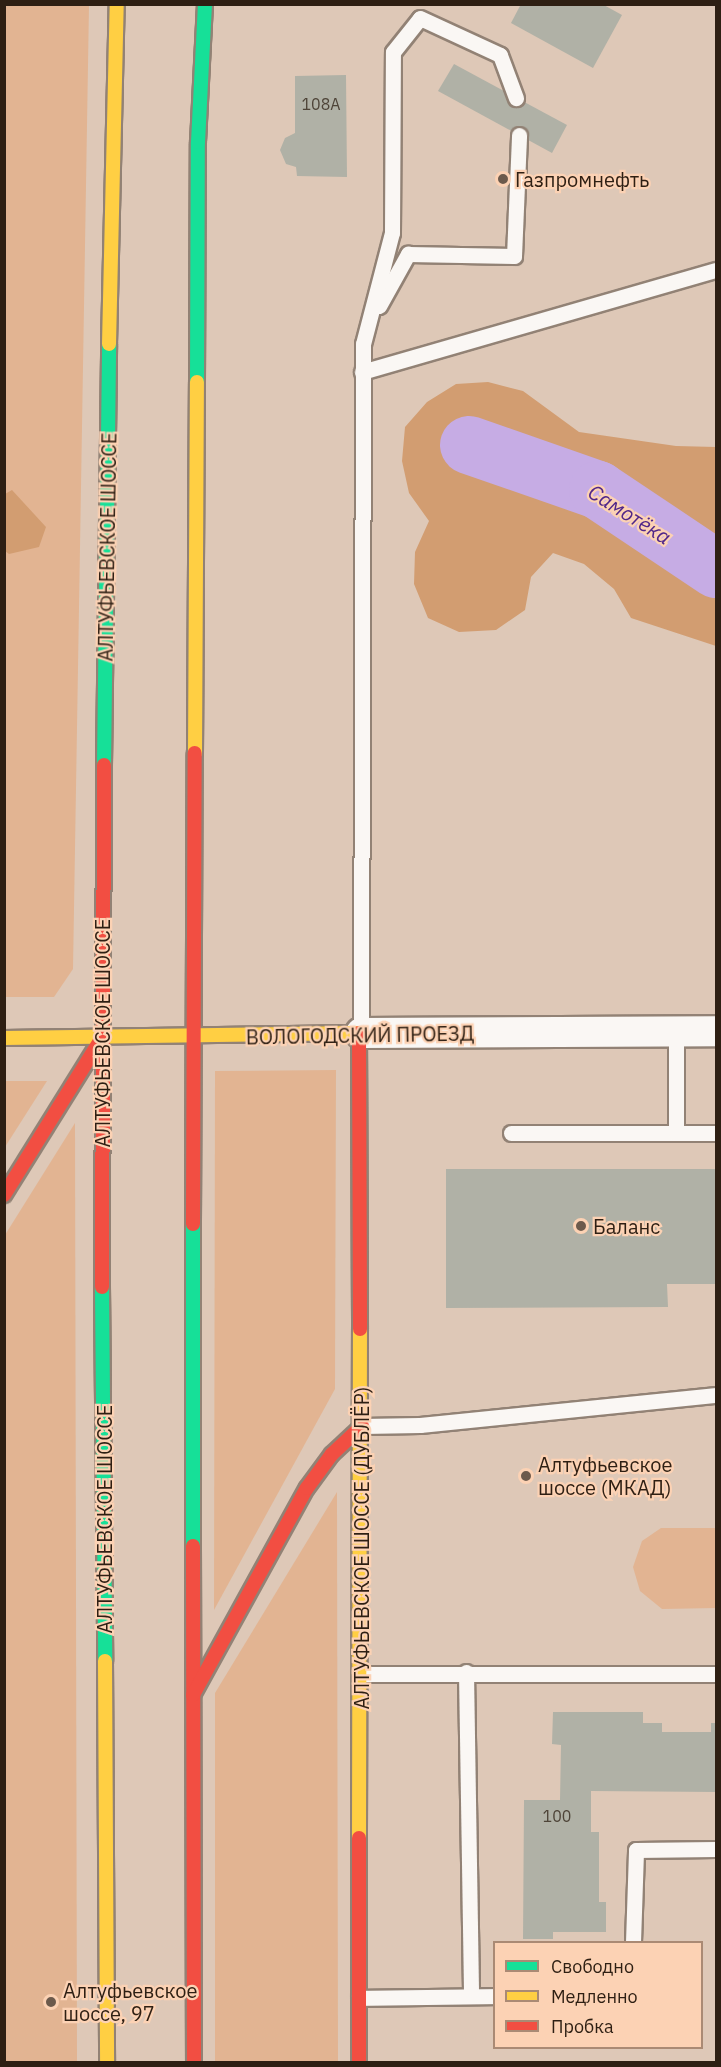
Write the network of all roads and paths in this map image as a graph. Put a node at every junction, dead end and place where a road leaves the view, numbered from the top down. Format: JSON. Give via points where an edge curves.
{"nodes":[{"id":1,"x":117,"y":4,"type":"edge"},
{"id":2,"x":205,"y":4,"type":"edge"},
{"id":3,"x":516,"y":98,"type":"dead end"},
{"id":4,"x":519,"y":135,"type":"dead end"},
{"id":5,"x":717,"y":270,"type":"edge"},
{"id":6,"x":367,"y":327,"type":"junction"},
{"id":7,"x":362,"y":372,"type":"junction"},
{"id":8,"x":676,"y":1031,"type":"junction"},
{"id":9,"x":717,"y":1031,"type":"edge"},
{"id":10,"x":361,"y":1033,"type":"junction"},
{"id":11,"x":4,"y":1038,"type":"edge"},
{"id":12,"x":101,"y":1038,"type":"junction"},
{"id":13,"x":193,"y":1038,"type":"junction"},
{"id":14,"x":676,"y":1132,"type":"junction"},
{"id":15,"x":717,"y":1132,"type":"edge"},
{"id":16,"x":512,"y":1133,"type":"dead end"},
{"id":17,"x":4,"y":1195,"type":"edge"},
{"id":18,"x":717,"y":1395,"type":"edge"},
{"id":19,"x":362,"y":1426,"type":"junction"},
{"id":20,"x":466,"y":1672,"type":"junction"},
{"id":21,"x":361,"y":1674,"type":"junction"},
{"id":22,"x":717,"y":1674,"type":"edge"},
{"id":23,"x":193,"y":1695,"type":"junction"},
{"id":24,"x":717,"y":1849,"type":"edge"},
{"id":25,"x":633,"y":1941,"type":"edge"},
{"id":26,"x":471,"y":1996,"type":"junction"},
{"id":27,"x":493,"y":1996,"type":"edge"},
{"id":28,"x":359,"y":1998,"type":"junction"},
{"id":29,"x":107,"y":2062,"type":"edge"},
{"id":30,"x":194,"y":2062,"type":"edge"},
{"id":31,"x":359,"y":2062,"type":"edge"}],
"edges":[{"from":1,"to":12,"type":"main road","name":"АЛТУФЬЕВСКОЕ ШОССЕ","via":[[111,139]]},
{"from":2,"to":13,"type":"main road","via":[[198,142]]},
{"from":3,"to":6,"type":"lane","via":[[500,55],[420,18],[393,52],[392,233]]},
{"from":4,"to":6,"type":"lane","via":[[514,256],[408,254]]},
{"from":5,"to":7,"type":"lane"},
{"from":6,"to":7,"type":"lane"},
{"from":7,"to":10,"type":"lane"},
{"from":8,"to":9,"type":"street","name":"ВОЛОГОДСКИЙ ПРОЕЗД"},
{"from":8,"to":10,"type":"street","name":"ВОЛОГОДСКИЙ ПРОЕЗД"},
{"from":8,"to":14,"type":"lane"},
{"from":10,"to":13,"type":"main road","name":"ВОЛОГОДСКИЙ ПРОЕЗД"},
{"from":10,"to":19,"type":"main road","name":"АЛТУФЬЕВСКОЕ ШОССЕ (ДУБЛЁР)"},
{"from":11,"to":12,"type":"main road","name":"ВОЛОГОДСКИЙ ПРОЕЗД"},
{"from":12,"to":13,"type":"main road","name":"ВОЛОГОДСКИЙ ПРОЕЗД"},
{"from":12,"to":17,"type":"main road"},
{"from":12,"to":29,"type":"main road","name":"АЛТУФЬЕВСКОЕ ШОССЕ"},
{"from":13,"to":23,"type":"main road"},
{"from":14,"to":15,"type":"lane"},
{"from":14,"to":16,"type":"lane"},
{"from":18,"to":19,"type":"lane","via":[[420,1425]]},
{"from":19,"to":21,"type":"main road","name":"АЛТУФЬЕВСКОЕ ШОССЕ (ДУБЛЁР)"},
{"from":19,"to":23,"type":"main road","via":[[332,1454],[307,1488]]},
{"from":20,"to":21,"type":"lane"},
{"from":20,"to":22,"type":"lane"},
{"from":20,"to":26,"type":"lane"},
{"from":21,"to":28,"type":"main road","name":"АЛТУФЬЕВСКОЕ ШОССЕ (ДУБЛЁР)"},
{"from":23,"to":30,"type":"main road"},
{"from":24,"to":25,"type":"lane","via":[[636,1850]]},
{"from":26,"to":27,"type":"lane"},
{"from":26,"to":28,"type":"lane"},
{"from":28,"to":31,"type":"main road","name":"АЛТУФЬЕВСКОЕ ШОССЕ (ДУБЛЁР)"}]}
